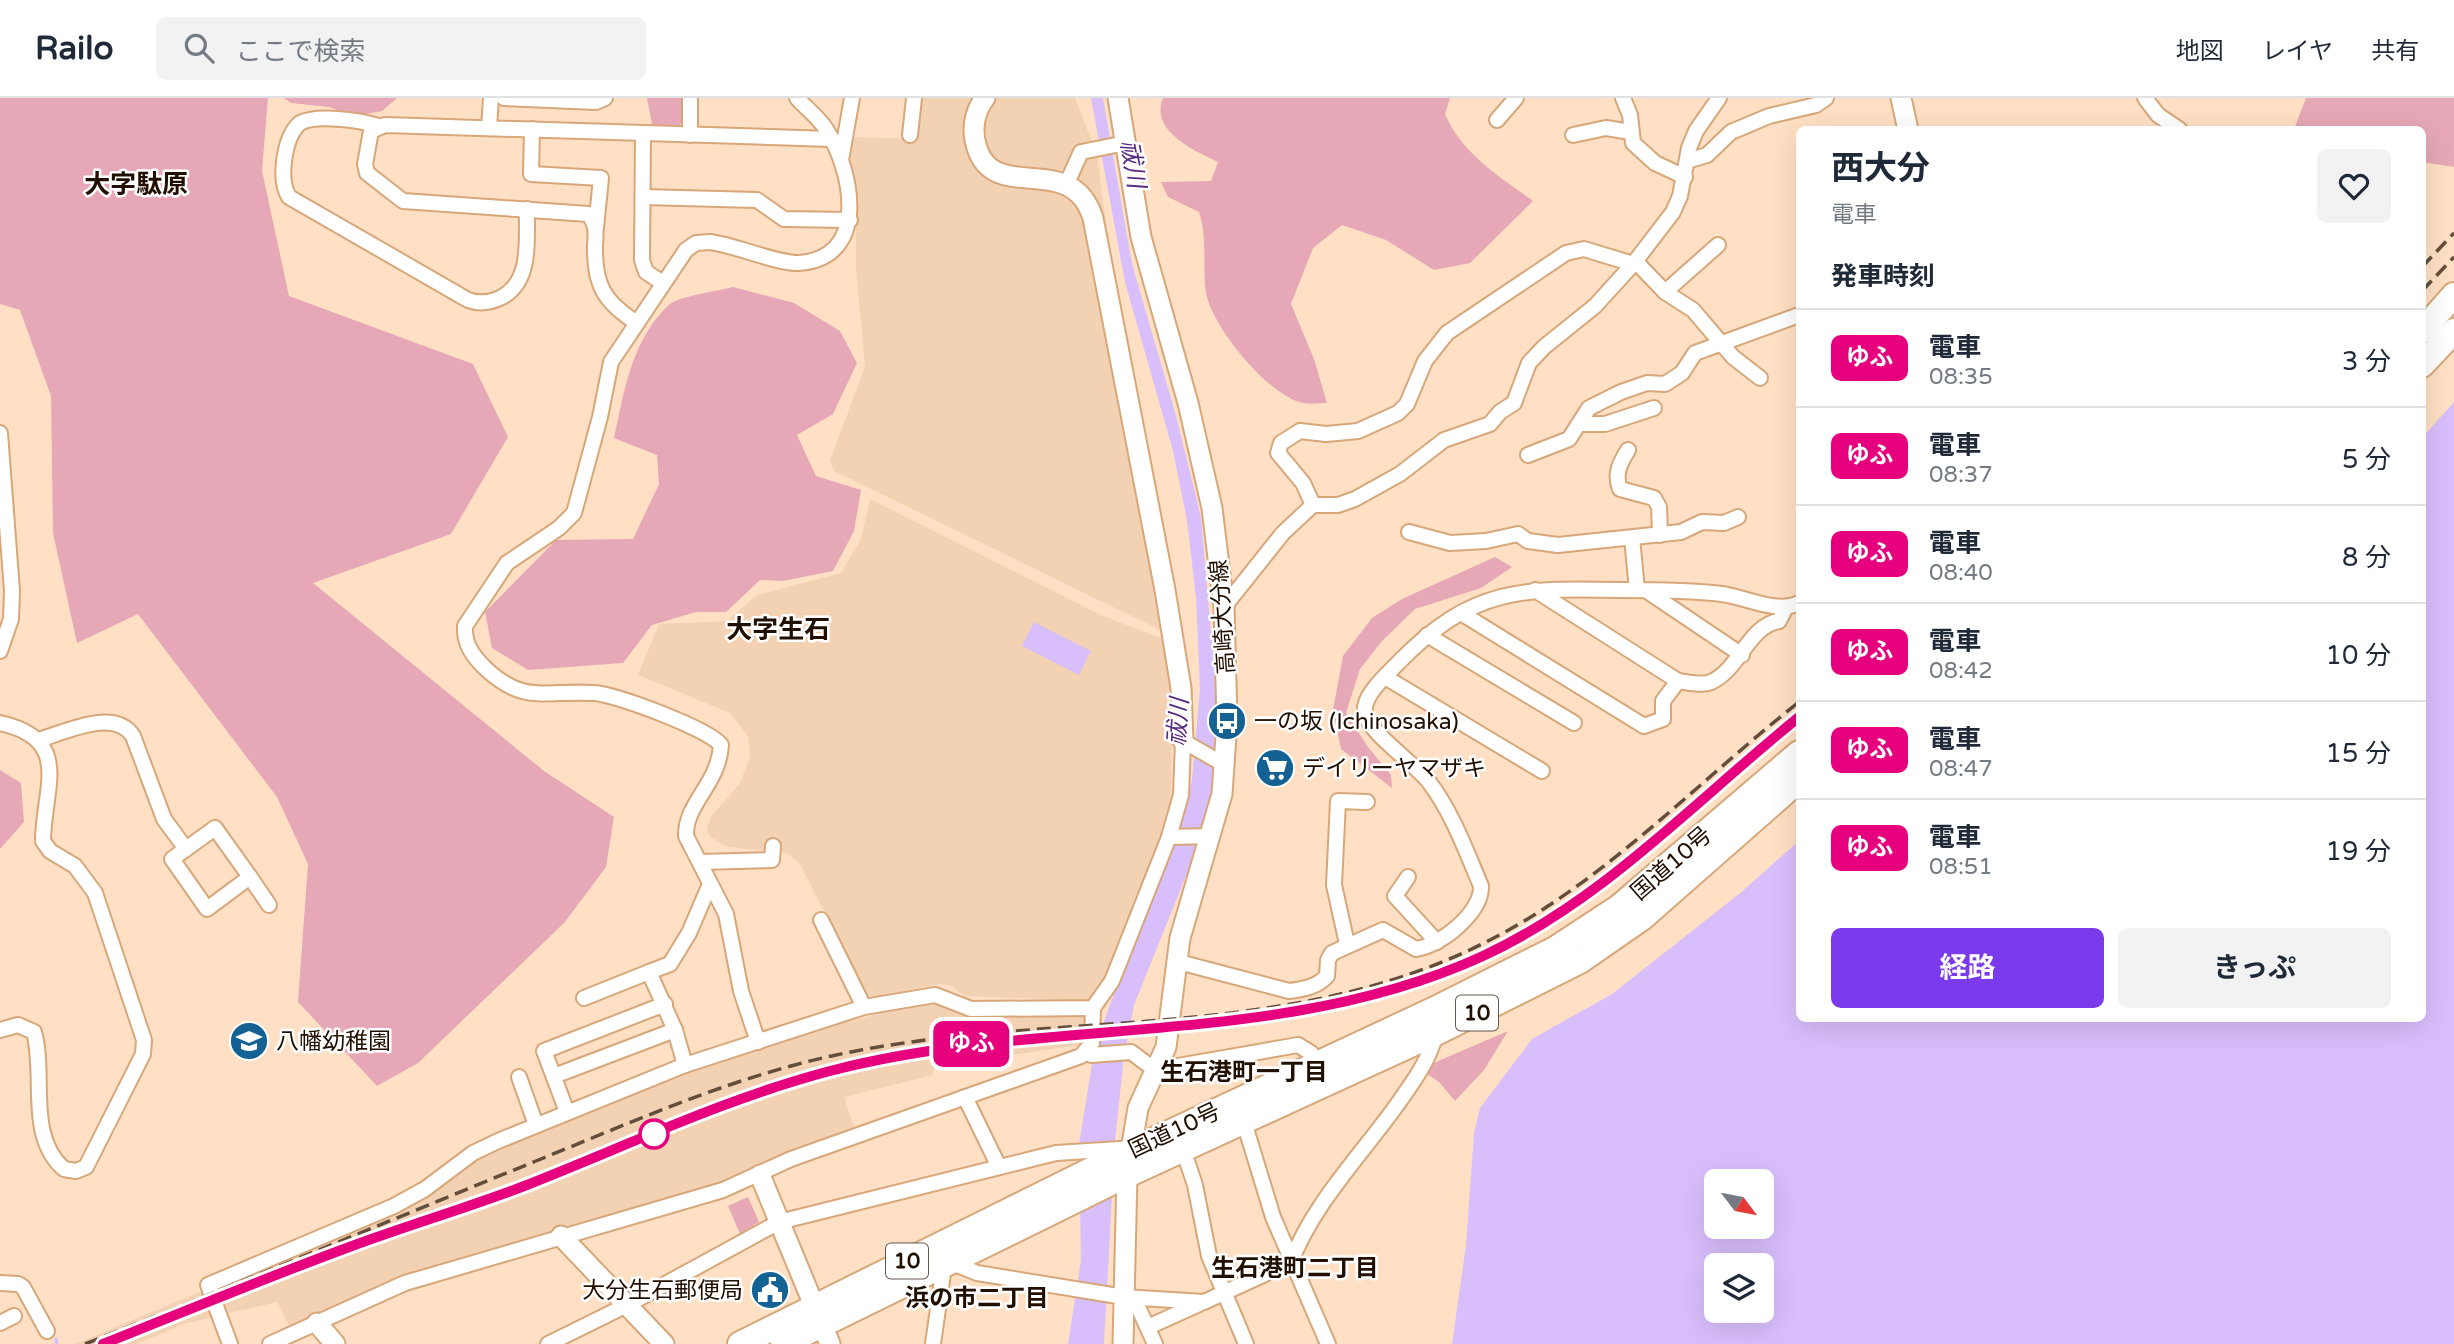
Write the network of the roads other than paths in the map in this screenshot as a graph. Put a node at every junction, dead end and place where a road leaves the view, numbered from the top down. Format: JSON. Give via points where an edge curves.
{"nodes":[{"id":1,"x":491,"y":98,"type":"edge"},
{"id":2,"x":504,"y":98,"type":"edge"},
{"id":3,"x":605,"y":98,"type":"edge"},
{"id":4,"x":690,"y":98,"type":"edge"},
{"id":5,"x":797,"y":98,"type":"edge"},
{"id":6,"x":852,"y":98,"type":"edge"},
{"id":7,"x":914,"y":98,"type":"edge"},
{"id":8,"x":985,"y":98,"type":"edge"},
{"id":9,"x":1118,"y":98,"type":"edge"},
{"id":10,"x":1516,"y":98,"type":"edge"},
{"id":11,"x":1623,"y":98,"type":"edge"},
{"id":12,"x":1719,"y":98,"type":"edge"},
{"id":13,"x":1826,"y":98,"type":"edge"},
{"id":14,"x":1901,"y":98,"type":"edge"},
{"id":15,"x":2145,"y":98,"type":"edge"},
{"id":16,"x":548,"y":99,"type":"edge"},
{"id":17,"x":1497,"y":120,"type":"dead end"},
{"id":18,"x":378,"y":125,"type":"junction"},
{"id":19,"x":1907,"y":126,"type":"edge"},
{"id":20,"x":2174,"y":126,"type":"edge"},
{"id":21,"x":489,"y":128,"type":"junction"},
{"id":22,"x":532,"y":129,"type":"junction"},
{"id":23,"x":1631,"y":132,"type":"junction"},
{"id":24,"x":643,"y":133,"type":"junction"},
{"id":25,"x":690,"y":135,"type":"junction"},
{"id":26,"x":910,"y":135,"type":"dead end"},
{"id":27,"x":1573,"y":135,"type":"dead end"},
{"id":28,"x":832,"y":139,"type":"junction"},
{"id":29,"x":1123,"y":143,"type":"junction"},
{"id":30,"x":841,"y":160,"type":"junction"},
{"id":31,"x":1687,"y":161,"type":"junction"},
{"id":32,"x":1685,"y":177,"type":"junction"},
{"id":33,"x":1066,"y":185,"type":"junction"},
{"id":34,"x":643,"y":197,"type":"junction"},
{"id":35,"x":527,"y":209,"type":"junction"},
{"id":36,"x":850,"y":220,"type":"junction"},
{"id":37,"x":596,"y":230,"type":"junction"},
{"id":38,"x":1718,"y":245,"type":"dead end"},
{"id":39,"x":1634,"y":263,"type":"junction"},
{"id":40,"x":663,"y":283,"type":"junction"},
{"id":41,"x":1665,"y":292,"type":"junction"},
{"id":42,"x":2454,"y":295,"type":"edge"},
{"id":43,"x":1796,"y":316,"type":"edge"},
{"id":44,"x":637,"y":323,"type":"junction"},
{"id":45,"x":2426,"y":326,"type":"edge"},
{"id":46,"x":2454,"y":331,"type":"edge"},
{"id":47,"x":1725,"y":345,"type":"junction"},
{"id":48,"x":2426,"y":361,"type":"edge"},
{"id":49,"x":1760,"y":378,"type":"dead end"},
{"id":50,"x":1654,"y":408,"type":"dead end"},
{"id":51,"x":1579,"y":424,"type":"junction"},
{"id":52,"x":0,"y":433,"type":"edge"},
{"id":53,"x":1628,"y":450,"type":"dead end"},
{"id":54,"x":1528,"y":455,"type":"dead end"},
{"id":55,"x":1313,"y":505,"type":"junction"},
{"id":56,"x":1738,"y":517,"type":"dead end"},
{"id":57,"x":3,"y":525,"type":"edge"},
{"id":58,"x":1409,"y":532,"type":"dead end"},
{"id":59,"x":1660,"y":535,"type":"junction"},
{"id":60,"x":1632,"y":538,"type":"junction"},
{"id":61,"x":1535,"y":590,"type":"junction"},
{"id":62,"x":1642,"y":590,"type":"junction"},
{"id":63,"x":1793,"y":605,"type":"edge"},
{"id":64,"x":1224,"y":607,"type":"junction"},
{"id":65,"x":1461,"y":613,"type":"junction"},
{"id":66,"x":1427,"y":635,"type":"junction"},
{"id":67,"x":0,"y":651,"type":"edge"},
{"id":68,"x":1741,"y":654,"type":"junction"},
{"id":69,"x":1385,"y":677,"type":"junction"},
{"id":70,"x":1678,"y":681,"type":"junction"},
{"id":71,"x":0,"y":723,"type":"edge"},
{"id":72,"x":1574,"y":723,"type":"dead end"},
{"id":73,"x":37,"y":740,"type":"junction"},
{"id":74,"x":1186,"y":743,"type":"junction"},
{"id":75,"x":1796,"y":756,"type":"edge"},
{"id":76,"x":1221,"y":762,"type":"junction"},
{"id":77,"x":1542,"y":771,"type":"dead end"},
{"id":78,"x":1796,"y":783,"type":"edge"},
{"id":79,"x":1367,"y":802,"type":"dead end"},
{"id":80,"x":1172,"y":836,"type":"junction"},
{"id":81,"x":1208,"y":836,"type":"junction"},
{"id":82,"x":773,"y":846,"type":"dead end"},
{"id":83,"x":186,"y":849,"type":"junction"},
{"id":84,"x":700,"y":862,"type":"junction"},
{"id":85,"x":250,"y":877,"type":"junction"},
{"id":86,"x":1408,"y":877,"type":"dead end"},
{"id":87,"x":710,"y":884,"type":"junction"},
{"id":88,"x":269,"y":905,"type":"dead end"},
{"id":89,"x":821,"y":920,"type":"dead end"},
{"id":90,"x":1437,"y":942,"type":"junction"},
{"id":91,"x":1347,"y":944,"type":"junction"},
{"id":92,"x":1175,"y":961,"type":"junction"},
{"id":93,"x":649,"y":972,"type":"junction"},
{"id":94,"x":584,"y":998,"type":"dead end"},
{"id":95,"x":665,"y":1004,"type":"junction"},
{"id":96,"x":864,"y":1007,"type":"junction"},
{"id":97,"x":1093,"y":1008,"type":"junction"},
{"id":98,"x":0,"y":1030,"type":"edge"},
{"id":99,"x":675,"y":1030,"type":"junction"},
{"id":100,"x":1436,"y":1033,"type":"junction"},
{"id":101,"x":758,"y":1041,"type":"junction"},
{"id":102,"x":1089,"y":1053,"type":"junction"},
{"id":103,"x":1315,"y":1064,"type":"junction"},
{"id":104,"x":685,"y":1065,"type":"junction"},
{"id":105,"x":1155,"y":1070,"type":"junction"},
{"id":106,"x":554,"y":1076,"type":"junction"},
{"id":107,"x":519,"y":1077,"type":"dead end"},
{"id":108,"x":965,"y":1097,"type":"junction"},
{"id":109,"x":567,"y":1112,"type":"junction"},
{"id":110,"x":1244,"y":1122,"type":"junction"},
{"id":111,"x":536,"y":1125,"type":"junction"},
{"id":112,"x":1183,"y":1149,"type":"junction"},
{"id":113,"x":1056,"y":1153,"type":"junction"},
{"id":114,"x":1120,"y":1163,"type":"junction"},
{"id":115,"x":999,"y":1167,"type":"junction"},
{"id":116,"x":760,"y":1175,"type":"junction"},
{"id":117,"x":1071,"y":1187,"type":"junction"},
{"id":118,"x":779,"y":1222,"type":"junction"},
{"id":119,"x":561,"y":1236,"type":"junction"},
{"id":120,"x":1292,"y":1262,"type":"junction"},
{"id":121,"x":947,"y":1264,"type":"junction"},
{"id":122,"x":0,"y":1283,"type":"edge"},
{"id":123,"x":1224,"y":1293,"type":"junction"},
{"id":124,"x":1116,"y":1296,"type":"junction"},
{"id":125,"x":1204,"y":1302,"type":"junction"},
{"id":126,"x":628,"y":1305,"type":"junction"},
{"id":127,"x":317,"y":1323,"type":"junction"},
{"id":128,"x":822,"y":1326,"type":"edge"},
{"id":129,"x":1148,"y":1327,"type":"junction"},
{"id":130,"x":47,"y":1331,"type":"dead end"},
{"id":131,"x":1323,"y":1342,"type":"edge"},
{"id":132,"x":230,"y":1344,"type":"edge"},
{"id":133,"x":270,"y":1344,"type":"edge"},
{"id":134,"x":335,"y":1344,"type":"edge"},
{"id":135,"x":548,"y":1344,"type":"edge"},
{"id":136,"x":664,"y":1344,"type":"edge"},
{"id":137,"x":740,"y":1344,"type":"edge"},
{"id":138,"x":783,"y":1344,"type":"edge"},
{"id":139,"x":933,"y":1344,"type":"edge"},
{"id":140,"x":1123,"y":1344,"type":"edge"},
{"id":141,"x":1155,"y":1344,"type":"edge"},
{"id":142,"x":1246,"y":1344,"type":"edge"}],
"edges":[{"from":1,"to":21,"type":"street"},
{"from":2,"to":16,"type":"street"},
{"from":3,"to":16,"type":"street","via":[[596,102]]},
{"from":4,"to":25,"type":"street"},
{"from":5,"to":28,"type":"street"},
{"from":6,"to":30,"type":"street"},
{"from":7,"to":26,"type":"street"},
{"from":8,"to":33,"type":"main road","via":[[977,111],[974,133],[989,166],[1015,178]]},
{"from":9,"to":29,"type":"main road","name":"高崎大分線"},
{"from":10,"to":17,"type":"street"},
{"from":11,"to":23,"type":"street"},
{"from":12,"to":31,"type":"street","via":[[1696,131]]},
{"from":13,"to":31,"type":"street","via":[[1731,132],[1707,156]]},
{"from":14,"to":19,"type":"main road"},
{"from":15,"to":20,"type":"street"},
{"from":18,"to":21,"type":"street"},
{"from":18,"to":35,"type":"street","via":[[369,134],[366,169],[403,201]]},
{"from":18,"to":35,"type":"street","via":[[309,119],[300,123],[288,141],[283,182],[289,197],[480,303],[503,297],[520,279]]},
{"from":21,"to":22,"type":"street"},
{"from":22,"to":24,"type":"street"},
{"from":22,"to":37,"type":"street","via":[[531,174],[601,178]]},
{"from":23,"to":27,"type":"street","via":[[1606,128]]},
{"from":23,"to":32,"type":"street","via":[[1633,143],[1655,163]]},
{"from":24,"to":25,"type":"street"},
{"from":24,"to":34,"type":"street"},
{"from":25,"to":28,"type":"street"},
{"from":28,"to":30,"type":"street"},
{"from":29,"to":33,"type":"street","via":[[1090,148],[1078,155]]},
{"from":29,"to":64,"type":"main road","name":"高崎大分線","via":[[1142,245],[1208,487]]},
{"from":30,"to":36,"type":"street"},
{"from":31,"to":32,"type":"street"},
{"from":32,"to":39,"type":"street","via":[[1673,212]]},
{"from":33,"to":74,"type":"main road","via":[[1088,205],[1103,258],[1179,674]]},
{"from":34,"to":36,"type":"street","via":[[757,200],[784,219]]},
{"from":34,"to":40,"type":"street","via":[[643,265]]},
{"from":35,"to":37,"type":"street","via":[[588,214]]},
{"from":36,"to":40,"type":"street","via":[[834,251],[799,262],[717,243],[696,243],[685,250]]},
{"from":37,"to":44,"type":"street","via":[[595,260],[601,286],[610,304]]},
{"from":38,"to":41,"type":"street"},
{"from":39,"to":41,"type":"street"},
{"from":39,"to":55,"type":"street","via":[[1584,317],[1529,363],[1516,399],[1490,424],[1444,440],[1400,474],[1354,499],[1338,505]]},
{"from":39,"to":55,"type":"street","via":[[1584,249],[1559,257],[1447,333],[1425,361],[1407,404],[1398,413],[1358,431],[1300,432],[1287,437],[1278,447],[1279,453],[1303,483]]},
{"from":40,"to":44,"type":"street"},
{"from":41,"to":47,"type":"street","via":[[1693,310]]},
{"from":42,"to":45,"type":"highway"},
{"from":43,"to":47,"type":"street"},
{"from":44,"to":84,"type":"street","via":[[611,362],[574,513],[507,563],[471,612],[465,636],[477,660],[516,691],[609,696],[715,737],[721,745],[720,760],[686,827],[690,847]]},
{"from":46,"to":48,"type":"highway"},
{"from":47,"to":49,"type":"street"},
{"from":47,"to":51,"type":"street","via":[[1695,353],[1682,373],[1665,384],[1647,383],[1589,408]]},
{"from":50,"to":51,"type":"street","via":[[1605,424]]},
{"from":51,"to":54,"type":"street","via":[[1569,439]]},
{"from":52,"to":57,"type":"street"},
{"from":53,"to":59,"type":"street","via":[[1616,480],[1620,489],[1654,498]]},
{"from":55,"to":64,"type":"street","via":[[1283,533]]},
{"from":56,"to":59,"type":"street"},
{"from":57,"to":67,"type":"street","via":[[12,611]]},
{"from":58,"to":60,"type":"street","via":[[1450,543],[1518,534],[1528,541],[1558,545]]},
{"from":59,"to":60,"type":"street"},
{"from":60,"to":62,"type":"street"},
{"from":61,"to":62,"type":"street"},
{"from":61,"to":65,"type":"street","via":[[1512,592]]},
{"from":61,"to":70,"type":"street"},
{"from":62,"to":63,"type":"street","via":[[1724,594]]},
{"from":62,"to":68,"type":"street"},
{"from":63,"to":68,"type":"street","via":[[1779,621],[1765,623]]},
{"from":64,"to":76,"type":"main road","name":"高崎大分線"},
{"from":65,"to":66,"type":"street"},
{"from":65,"to":70,"type":"street","via":[[1644,726],[1662,719],[1662,701]]},
{"from":66,"to":69,"type":"street"},
{"from":66,"to":72,"type":"street"},
{"from":68,"to":70,"type":"street","via":[[1727,672],[1709,683]]},
{"from":69,"to":77,"type":"street"},
{"from":69,"to":90,"type":"street","via":[[1365,702],[1365,717],[1429,782],[1481,886],[1479,898],[1457,928]]},
{"from":71,"to":73,"type":"street","via":[[23,728]]},
{"from":73,"to":83,"type":"street","via":[[100,723],[113,722],[127,729],[164,819]]},
{"from":73,"to":98,"type":"street","via":[[50,771],[43,841],[50,851],[75,866],[95,893],[145,1041],[143,1054],[86,1167],[64,1169],[47,1140],[38,1100],[34,1032],[18,1025]]},
{"from":74,"to":76,"type":"street"},
{"from":74,"to":80,"type":"street"},
{"from":75,"to":103,"type":"highway","name":"国道10号","number":"10","via":[[1588,929],[1522,967]]},
{"from":76,"to":81,"type":"main road","name":"高崎大分線"},
{"from":78,"to":100,"type":"highway","name":"国道10号","number":"10","via":[[1615,938],[1541,982]]},
{"from":79,"to":91,"type":"street","via":[[1338,801],[1334,885]]},
{"from":80,"to":81,"type":"street"},
{"from":80,"to":97,"type":"street","via":[[1112,981]]},
{"from":81,"to":92,"type":"main road","name":"高崎大分線"},
{"from":82,"to":84,"type":"street","via":[[772,860]]},
{"from":83,"to":85,"type":"street","via":[[215,828]]},
{"from":83,"to":85,"type":"street","via":[[172,859],[207,909]]},
{"from":84,"to":87,"type":"street"},
{"from":85,"to":88,"type":"street"},
{"from":86,"to":90,"type":"street","via":[[1395,896]]},
{"from":87,"to":93,"type":"street","via":[[670,964]]},
{"from":87,"to":101,"type":"street","via":[[726,914],[741,992]]},
{"from":89,"to":96,"type":"street"},
{"from":90,"to":91,"type":"street","via":[[1416,949],[1383,930]]},
{"from":91,"to":92,"type":"street","via":[[1332,953],[1322,981],[1289,991]]},
{"from":92,"to":105,"type":"main road","name":"高崎大分線","via":[[1167,1047]]},
{"from":93,"to":94,"type":"street"},
{"from":93,"to":95,"type":"street"},
{"from":95,"to":99,"type":"street"},
{"from":95,"to":106,"type":"street","via":[[544,1051]]},
{"from":96,"to":97,"type":"street","via":[[935,995],[971,1009]]},
{"from":96,"to":101,"type":"street"},
{"from":97,"to":102,"type":"street"},
{"from":99,"to":104,"type":"street"},
{"from":99,"to":106,"type":"street"},
{"from":100,"to":110,"type":"highway","name":"国道10号","number":"10"},
{"from":100,"to":120,"type":"street","via":[[1422,1069],[1324,1205]]},
{"from":101,"to":104,"type":"street"},
{"from":102,"to":105,"type":"street","via":[[1131,1052]]},
{"from":102,"to":108,"type":"street"},
{"from":103,"to":105,"type":"street","via":[[1311,1053],[1298,1045]]},
{"from":103,"to":114,"type":"highway","name":"国道10号","number":"10"},
{"from":104,"to":109,"type":"street"},
{"from":105,"to":114,"type":"main road","name":"高崎大分線"},
{"from":106,"to":109,"type":"street"},
{"from":107,"to":111,"type":"street"},
{"from":108,"to":115,"type":"street"},
{"from":108,"to":116,"type":"street","via":[[791,1159]]},
{"from":109,"to":111,"type":"street"},
{"from":110,"to":112,"type":"highway","name":"国道10号","number":"10"},
{"from":110,"to":120,"type":"street","via":[[1270,1210]]},
{"from":111,"to":132,"type":"street","via":[[473,1153],[394,1206],[208,1285]]},
{"from":112,"to":114,"type":"highway","name":"国道10号","number":"10"},
{"from":112,"to":123,"type":"street","via":[[1209,1255]]},
{"from":113,"to":114,"type":"street","via":[[1074,1151]]},
{"from":113,"to":115,"type":"street"},
{"from":113,"to":117,"type":"street","via":[[1067,1165]]},
{"from":114,"to":117,"type":"highway","name":"国道10号","number":"10"},
{"from":114,"to":124,"type":"main road","name":"高崎大分線"},
{"from":115,"to":118,"type":"street"},
{"from":116,"to":118,"type":"main road"},
{"from":116,"to":119,"type":"street"},
{"from":117,"to":121,"type":"highway","name":"国道10号","number":"10"},
{"from":117,"to":128,"type":"highway","name":"国道10号","number":"10"},
{"from":118,"to":126,"type":"street"},
{"from":118,"to":128,"type":"main road"},
{"from":119,"to":126,"type":"main road"},
{"from":119,"to":127,"type":"street","via":[[405,1283]]},
{"from":120,"to":123,"type":"street"},
{"from":120,"to":131,"type":"street"},
{"from":121,"to":124,"type":"street"},
{"from":121,"to":128,"type":"highway","name":"国道10号","number":"10"},
{"from":121,"to":139,"type":"street"},
{"from":122,"to":130,"type":"street","via":[[23,1287]]},
{"from":123,"to":125,"type":"street"},
{"from":123,"to":142,"type":"street"},
{"from":124,"to":125,"type":"street"},
{"from":124,"to":129,"type":"street","via":[[1136,1304]]},
{"from":124,"to":140,"type":"main road","name":"高崎大分線"},
{"from":125,"to":129,"type":"street"},
{"from":126,"to":135,"type":"street"},
{"from":126,"to":136,"type":"main road"},
{"from":127,"to":133,"type":"street"},
{"from":127,"to":134,"type":"main road"},
{"from":128,"to":137,"type":"highway","name":"国道10号","number":"10"},
{"from":128,"to":138,"type":"highway","name":"国道10号","number":"10"},
{"from":129,"to":141,"type":"street"}]}
